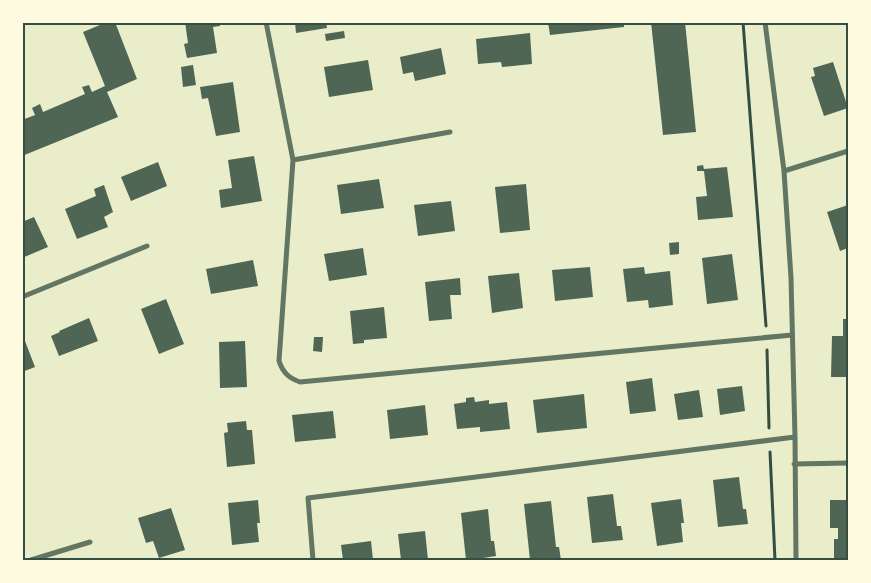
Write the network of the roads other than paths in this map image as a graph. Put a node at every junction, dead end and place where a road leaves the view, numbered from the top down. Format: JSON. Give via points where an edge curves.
{"nodes":[{"id":1,"x":266,"y":22,"type":"edge"},
{"id":2,"x":765,"y":22,"type":"edge"},
{"id":3,"x":450,"y":132,"type":"dead end"},
{"id":4,"x":848,"y":151,"type":"edge"},
{"id":5,"x":292,"y":160,"type":"junction"},
{"id":6,"x":784,"y":171,"type":"junction"},
{"id":7,"x":147,"y":246,"type":"dead end"},
{"id":8,"x":22,"y":297,"type":"edge"},
{"id":9,"x":792,"y":335,"type":"junction"},
{"id":10,"x":795,"y":437,"type":"junction"},
{"id":11,"x":848,"y":463,"type":"edge"},
{"id":12,"x":794,"y":464,"type":"junction"},
{"id":13,"x":90,"y":542,"type":"dead end"},
{"id":14,"x":31,"y":560,"type":"edge"},
{"id":15,"x":313,"y":560,"type":"edge"},
{"id":16,"x":796,"y":560,"type":"edge"}],
"edges":[{"from":1,"to":5,"type":"street"},
{"from":2,"to":6,"type":"street"},
{"from":3,"to":5,"type":"street"},
{"from":4,"to":6,"type":"street"},
{"from":5,"to":9,"type":"street","via":[[279,361],[286,375],[300,382]]},
{"from":6,"to":9,"type":"street"},
{"from":7,"to":8,"type":"street"},
{"from":9,"to":10,"type":"street"},
{"from":10,"to":12,"type":"street"},
{"from":10,"to":15,"type":"street","via":[[308,498]]},
{"from":11,"to":12,"type":"street"},
{"from":12,"to":16,"type":"street"},
{"from":13,"to":14,"type":"street"}]}
